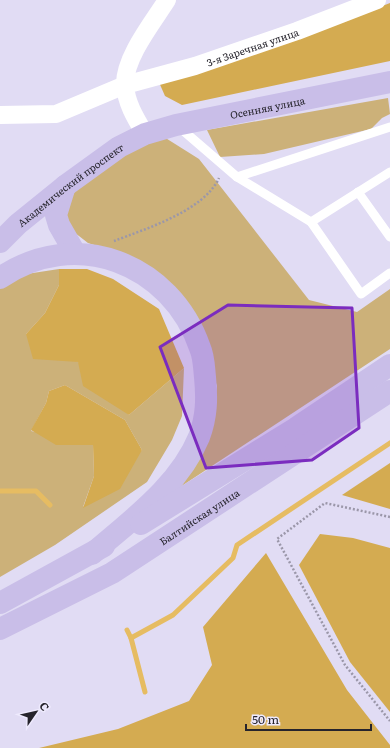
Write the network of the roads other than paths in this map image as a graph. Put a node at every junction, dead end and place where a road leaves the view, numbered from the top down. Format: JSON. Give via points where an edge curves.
{"nodes":[{"id":1,"x":167,"y":0,"type":"edge"},
{"id":2,"x":377,"y":0,"type":"edge"},
{"id":3,"x":390,"y":82,"type":"edge"},
{"id":4,"x":125,"y":86,"type":"junction"},
{"id":5,"x":0,"y":115,"type":"edge"},
{"id":6,"x":176,"y":125,"type":"junction"},
{"id":7,"x":390,"y":128,"type":"edge"},
{"id":8,"x":145,"y":134,"type":"junction"},
{"id":9,"x":390,"y":172,"type":"edge"},
{"id":10,"x":237,"y":177,"type":"junction"},
{"id":11,"x":65,"y":186,"type":"junction"},
{"id":12,"x":358,"y":192,"type":"junction"},
{"id":13,"x":311,"y":222,"type":"junction"},
{"id":14,"x":390,"y":237,"type":"edge"},
{"id":15,"x":0,"y":242,"type":"edge"},
{"id":16,"x":75,"y":253,"type":"junction"},
{"id":17,"x":390,"y":273,"type":"edge"},
{"id":18,"x":0,"y":278,"type":"edge"},
{"id":19,"x":390,"y":365,"type":"edge"},
{"id":20,"x":390,"y":391,"type":"edge"},
{"id":21,"x":92,"y":554,"type":"junction"},
{"id":22,"x":112,"y":573,"type":"junction"},
{"id":23,"x":0,"y":603,"type":"edge"},
{"id":24,"x":0,"y":629,"type":"edge"},
{"id":25,"x":0,"y":646,"type":"edge"}],
"edges":[{"from":1,"to":4,"type":"street","via":[[131,58]]},
{"from":2,"to":4,"type":"street","name":"3-я Заречная улица","via":[[195,66]]},
{"from":3,"to":6,"type":"main road","name":"Осенняя улица"},
{"from":4,"to":5,"type":"street","via":[[56,114]]},
{"from":4,"to":8,"type":"street","via":[[133,113]]},
{"from":6,"to":8,"type":"main road","name":"Осенняя улица"},
{"from":6,"to":10,"type":"lane"},
{"from":7,"to":10,"type":"lane"},
{"from":8,"to":11,"type":"main road","name":"Академический проспект","via":[[119,147]]},
{"from":9,"to":12,"type":"lane"},
{"from":10,"to":13,"type":"lane"},
{"from":11,"to":15,"type":"main road","name":"Академический проспект"},
{"from":11,"to":16,"type":"main road","via":[[56,215]]},
{"from":12,"to":13,"type":"lane"},
{"from":12,"to":14,"type":"lane"},
{"from":13,"to":17,"type":"lane","via":[[361,294]]},
{"from":16,"to":18,"type":"main road","via":[[37,258],[15,267]]},
{"from":16,"to":21,"type":"main road","via":[[127,265],[154,281],[173,300],[188,321],[201,348],[207,401],[199,436],[183,467],[154,499]]},
{"from":19,"to":21,"type":"main road","via":[[296,428]]},
{"from":20,"to":22,"type":"main road","name":"Балтийская улица"},
{"from":21,"to":23,"type":"main road"},
{"from":22,"to":24,"type":"main road","name":"Балтийская улица"},
{"from":22,"to":25,"type":"main road"}]}
